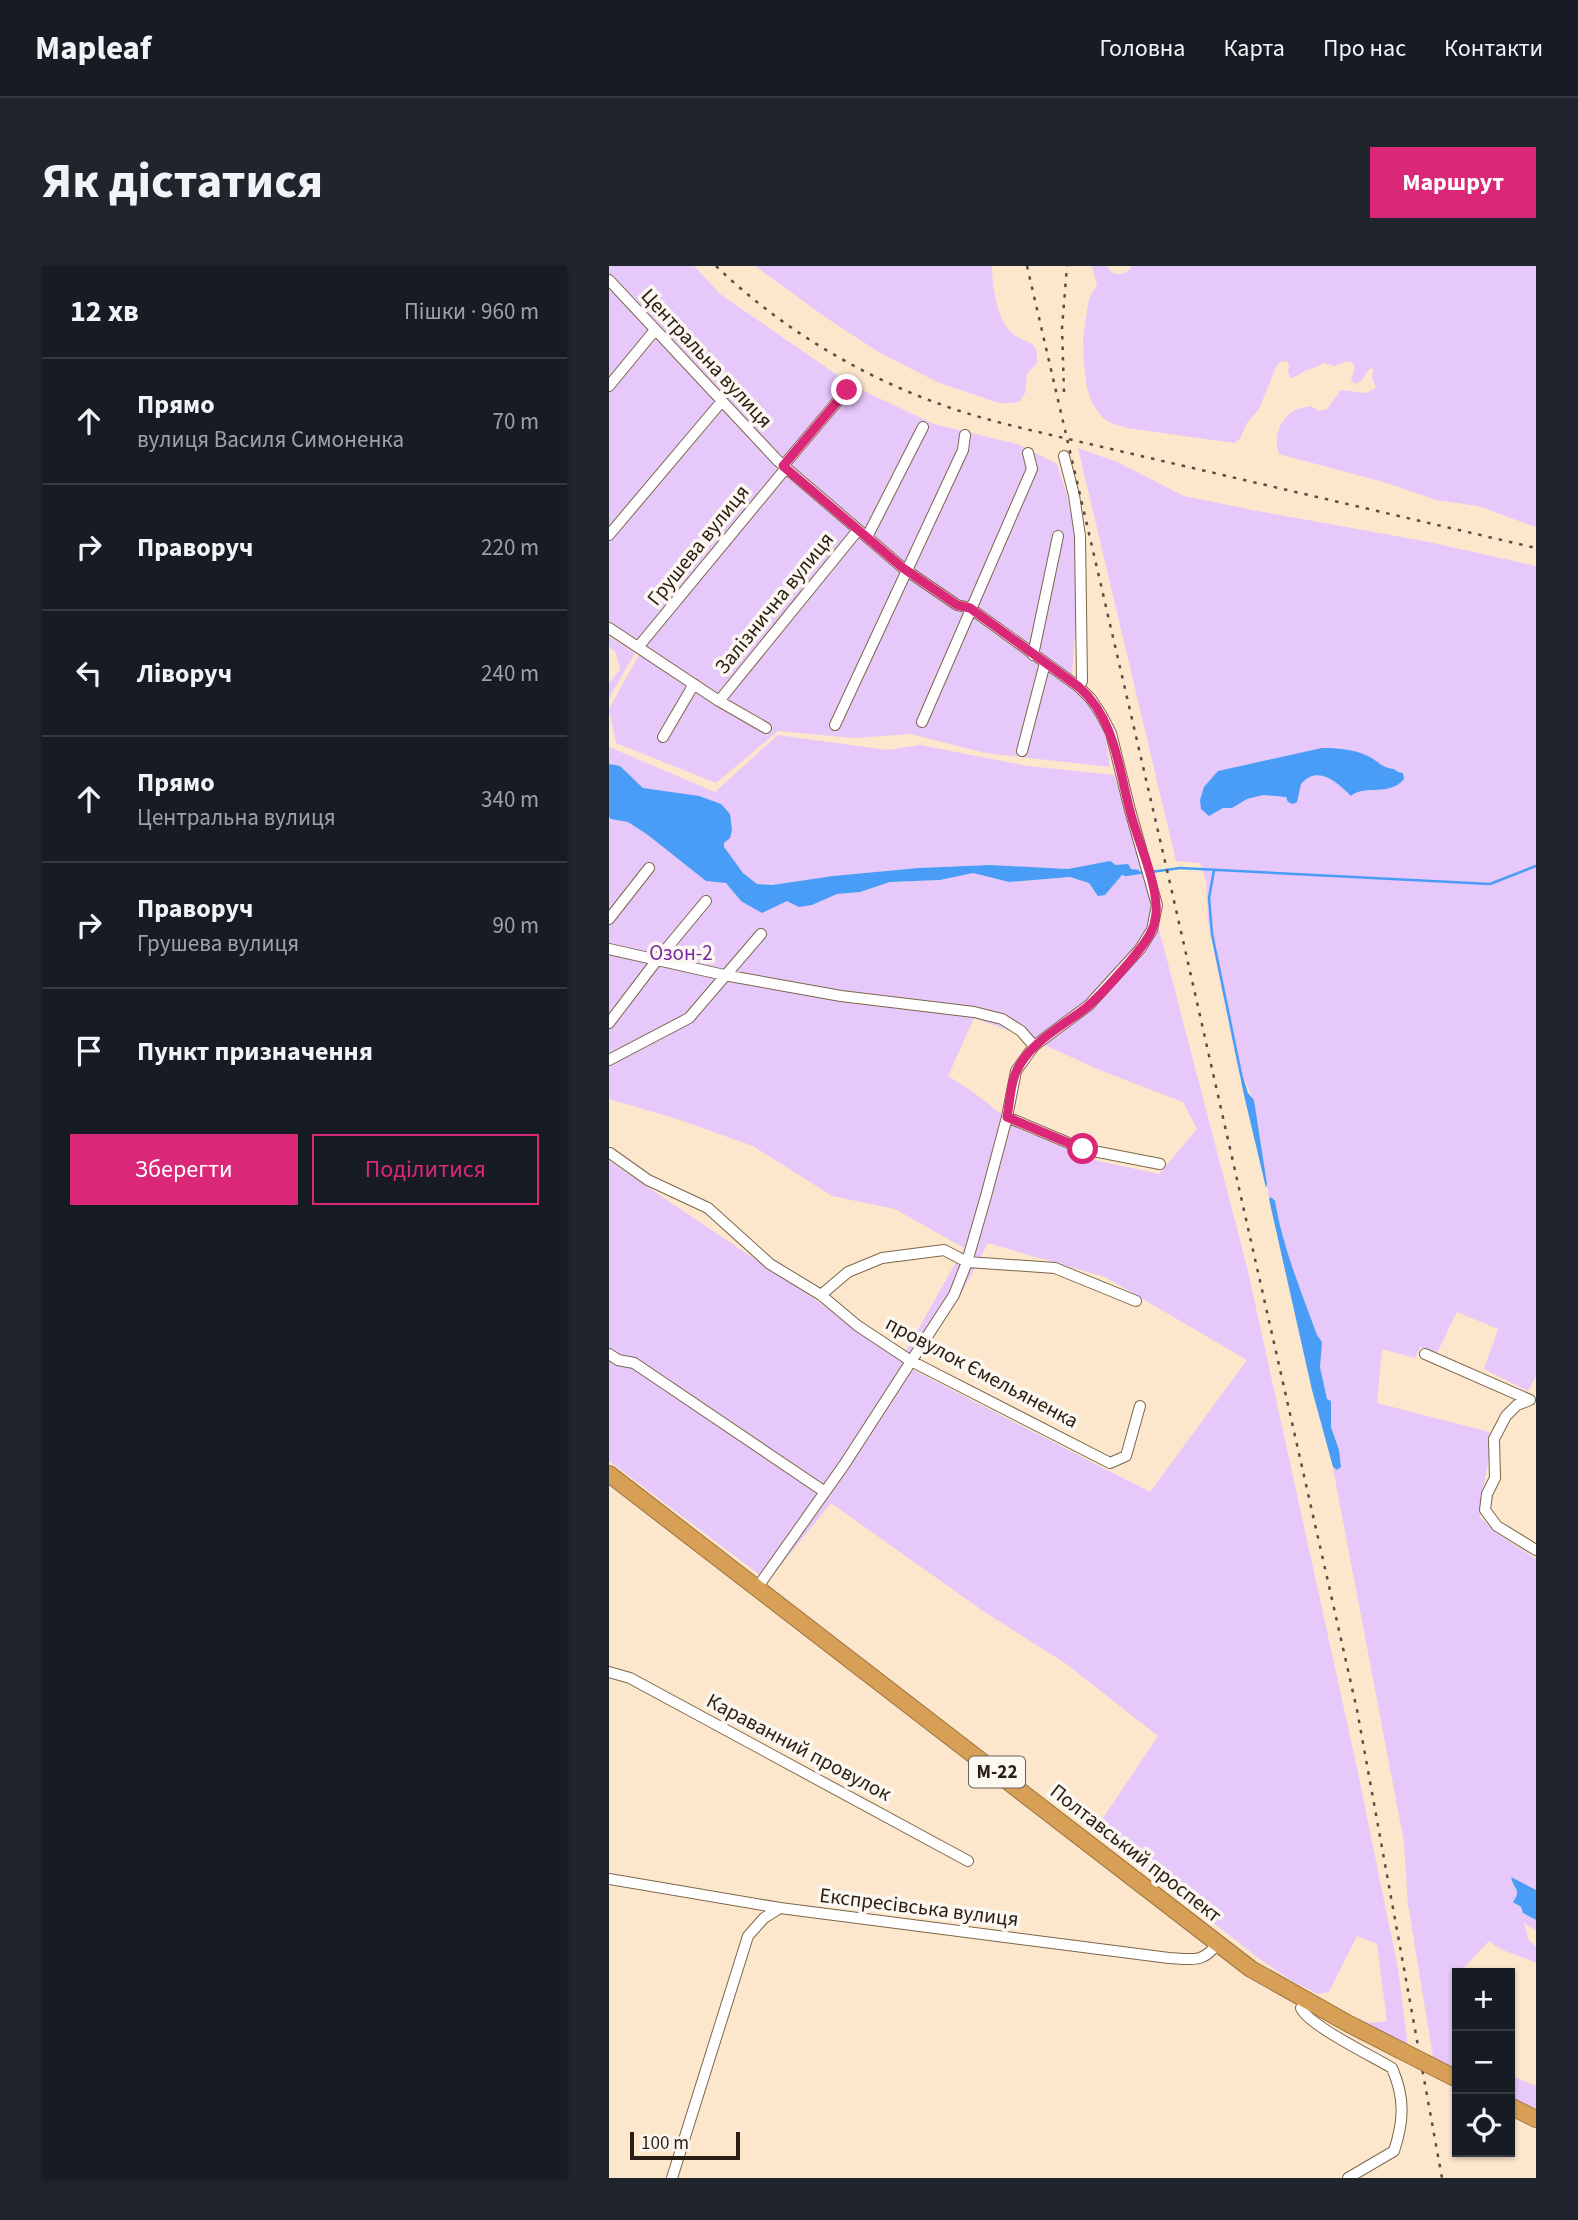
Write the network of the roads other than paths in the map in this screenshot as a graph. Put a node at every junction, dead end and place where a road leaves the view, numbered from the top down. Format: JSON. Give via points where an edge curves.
{"nodes":[{"id":1,"x":609,"y":280,"type":"edge"},
{"id":2,"x":655,"y":330,"type":"junction"},
{"id":3,"x":609,"y":386,"type":"edge"},
{"id":4,"x":847,"y":390,"type":"dead end"},
{"id":5,"x":722,"y":401,"type":"junction"},
{"id":6,"x":923,"y":427,"type":"dead end"},
{"id":7,"x":965,"y":435,"type":"dead end"},
{"id":8,"x":1028,"y":453,"type":"dead end"},
{"id":9,"x":1064,"y":456,"type":"dead end"},
{"id":10,"x":785,"y":467,"type":"junction"},
{"id":11,"x":863,"y":534,"type":"junction"},
{"id":12,"x":609,"y":535,"type":"edge"},
{"id":13,"x":1058,"y":536,"type":"dead end"},
{"id":14,"x":908,"y":571,"type":"junction"},
{"id":15,"x":970,"y":608,"type":"junction"},
{"id":16,"x":609,"y":628,"type":"edge"},
{"id":17,"x":639,"y":646,"type":"junction"},
{"id":18,"x":1033,"y":654,"type":"junction"},
{"id":19,"x":1045,"y":663,"type":"junction"},
{"id":20,"x":694,"y":684,"type":"junction"},
{"id":21,"x":1079,"y":687,"type":"junction"},
{"id":22,"x":719,"y":701,"type":"junction"},
{"id":23,"x":922,"y":722,"type":"dead end"},
{"id":24,"x":835,"y":724,"type":"dead end"},
{"id":25,"x":766,"y":728,"type":"dead end"},
{"id":26,"x":663,"y":737,"type":"dead end"},
{"id":27,"x":1022,"y":751,"type":"dead end"},
{"id":28,"x":649,"y":868,"type":"dead end"},
{"id":29,"x":706,"y":901,"type":"dead end"},
{"id":30,"x":609,"y":919,"type":"edge"},
{"id":31,"x":761,"y":934,"type":"dead end"},
{"id":32,"x":609,"y":949,"type":"edge"},
{"id":33,"x":657,"y":960,"type":"junction"},
{"id":34,"x":724,"y":975,"type":"junction"},
{"id":35,"x":609,"y":1023,"type":"edge"},
{"id":36,"x":1034,"y":1046,"type":"junction"},
{"id":37,"x":609,"y":1060,"type":"edge"},
{"id":38,"x":1007,"y":1117,"type":"junction"},
{"id":39,"x":610,"y":1153,"type":"edge"},
{"id":40,"x":1160,"y":1164,"type":"dead end"},
{"id":41,"x":967,"y":1262,"type":"junction"},
{"id":42,"x":821,"y":1295,"type":"junction"},
{"id":43,"x":1136,"y":1301,"type":"dead end"},
{"id":44,"x":609,"y":1354,"type":"edge"},
{"id":45,"x":1425,"y":1354,"type":"dead end"},
{"id":46,"x":911,"y":1361,"type":"junction"},
{"id":47,"x":1533,"y":1401,"type":"edge"},
{"id":48,"x":1140,"y":1406,"type":"dead end"},
{"id":49,"x":609,"y":1474,"type":"edge"},
{"id":50,"x":825,"y":1492,"type":"junction"},
{"id":51,"x":1536,"y":1550,"type":"edge"},
{"id":52,"x":757,"y":1588,"type":"junction"},
{"id":53,"x":609,"y":1672,"type":"edge"},
{"id":54,"x":968,"y":1861,"type":"dead end"},
{"id":55,"x":609,"y":1879,"type":"edge"},
{"id":56,"x":780,"y":1908,"type":"junction"},
{"id":57,"x":1218,"y":1943,"type":"junction"},
{"id":58,"x":1306,"y":2001,"type":"junction"},
{"id":59,"x":1452,"y":2076,"type":"edge"},
{"id":60,"x":1515,"y":2108,"type":"edge"},
{"id":61,"x":1536,"y":2119,"type":"edge"},
{"id":62,"x":672,"y":2178,"type":"edge"},
{"id":63,"x":1348,"y":2178,"type":"edge"}],
"edges":[{"from":1,"to":2,"type":"street","name":"Центральна вулиця"},
{"from":2,"to":3,"type":"street"},
{"from":2,"to":5,"type":"street","name":"Центральна вулиця"},
{"from":4,"to":10,"type":"street","name":"Грушева вулиця"},
{"from":5,"to":10,"type":"street","name":"Центральна вулиця"},
{"from":5,"to":12,"type":"street"},
{"from":6,"to":11,"type":"street","name":"Залізнична вулиця"},
{"from":7,"to":14,"type":"street","via":[[963,450]]},
{"from":8,"to":15,"type":"street","via":[[1032,469]]},
{"from":9,"to":21,"type":"street","via":[[1080,536]]},
{"from":10,"to":11,"type":"street","name":"Центральна вулиця"},
{"from":10,"to":17,"type":"street","name":"Грушева вулиця"},
{"from":11,"to":14,"type":"street","name":"Центральна вулиця"},
{"from":11,"to":22,"type":"street","name":"Залізнична вулиця"},
{"from":13,"to":18,"type":"street"},
{"from":14,"to":15,"type":"street","name":"Центральна вулиця","via":[[957,605]]},
{"from":14,"to":24,"type":"street"},
{"from":15,"to":18,"type":"street","name":"Центральна вулиця"},
{"from":15,"to":23,"type":"street"},
{"from":16,"to":17,"type":"street"},
{"from":17,"to":20,"type":"street"},
{"from":18,"to":19,"type":"street","name":"Центральна вулиця"},
{"from":19,"to":21,"type":"street","name":"Центральна вулиця"},
{"from":19,"to":27,"type":"street"},
{"from":20,"to":22,"type":"street"},
{"from":20,"to":26,"type":"street"},
{"from":21,"to":36,"type":"street","name":"Центральна вулиця","via":[[1111,733],[1157,905],[1152,930],[1140,949],[1089,1005]]},
{"from":22,"to":25,"type":"street"},
{"from":28,"to":30,"type":"street"},
{"from":29,"to":33,"type":"street"},
{"from":31,"to":34,"type":"street"},
{"from":32,"to":33,"type":"street"},
{"from":33,"to":34,"type":"street"},
{"from":33,"to":35,"type":"street"},
{"from":34,"to":36,"type":"street","via":[[841,996],[974,1012],[1002,1019]]},
{"from":34,"to":37,"type":"street","via":[[689,1018]]},
{"from":36,"to":38,"type":"street","via":[[1016,1071]]},
{"from":38,"to":40,"type":"street","via":[[1083,1149]]},
{"from":38,"to":41,"type":"street"},
{"from":39,"to":42,"type":"street","name":"провулок Ємельяненка","via":[[648,1180],[708,1208],[770,1264]]},
{"from":41,"to":42,"type":"street","via":[[944,1250],[882,1258],[848,1272]]},
{"from":41,"to":43,"type":"street","via":[[1055,1268]]},
{"from":41,"to":46,"type":"street","via":[[954,1295]]},
{"from":42,"to":46,"type":"street","name":"провулок Ємельяненка","via":[[857,1326]]},
{"from":44,"to":50,"type":"street","via":[[634,1363]]},
{"from":45,"to":47,"type":"street"},
{"from":46,"to":48,"type":"street","name":"провулок Ємельяненка","via":[[1110,1463],[1126,1456]]},
{"from":46,"to":50,"type":"street"},
{"from":47,"to":51,"type":"street","via":[[1517,1405],[1494,1439],[1495,1478],[1485,1510],[1497,1526]]},
{"from":49,"to":52,"type":"highway","name":"Полтавський проспект","number":"М-22"},
{"from":50,"to":52,"type":"street"},
{"from":52,"to":57,"type":"highway","name":"Полтавський проспект","number":"М-22"},
{"from":53,"to":54,"type":"street","name":"Караванний провулок","via":[[630,1678]]},
{"from":55,"to":56,"type":"street","name":"Експресівська вулиця"},
{"from":56,"to":57,"type":"street","name":"Експресівська вулиця","via":[[1169,1958],[1200,1959]]},
{"from":56,"to":62,"type":"street","via":[[748,1936]]},
{"from":57,"to":58,"type":"highway","name":"Полтавський проспект","number":"М-22","via":[[1251,1969]]},
{"from":58,"to":59,"type":"highway","name":"Полтавський проспект","number":"М-22","bridge":true},
{"from":58,"to":63,"type":"street","via":[[1303,2013],[1392,2068],[1397,2078],[1403,2108],[1394,2151]]},
{"from":60,"to":61,"type":"highway"}]}
